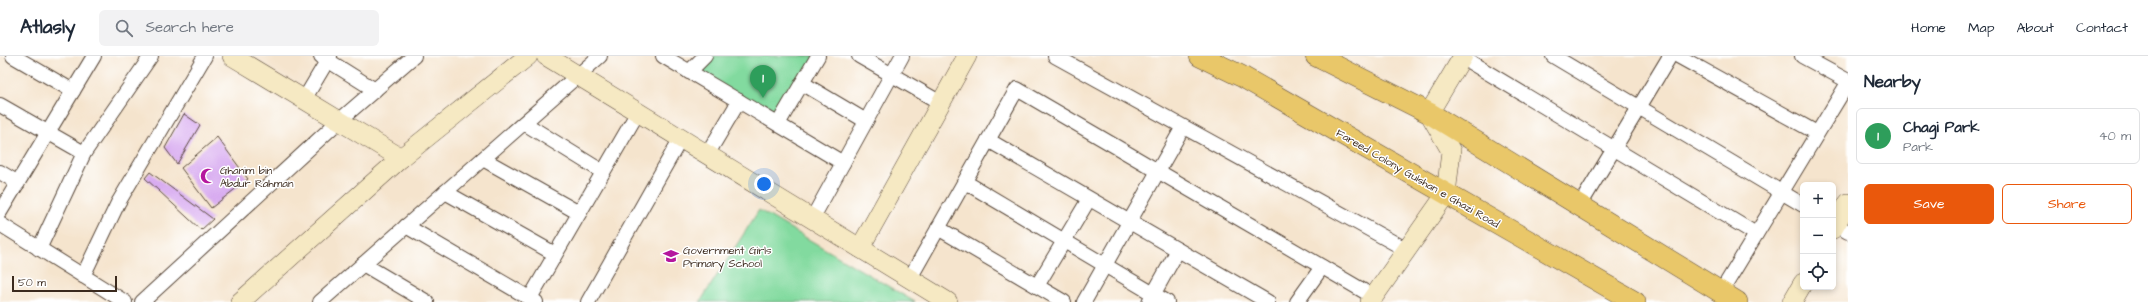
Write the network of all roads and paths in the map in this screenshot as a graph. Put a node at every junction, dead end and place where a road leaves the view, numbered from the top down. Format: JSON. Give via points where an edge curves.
{"nodes":[{"id":1,"x":13,"y":56,"type":"edge"},
{"id":2,"x":94,"y":56,"type":"edge"},
{"id":3,"x":151,"y":56,"type":"edge"},
{"id":4,"x":205,"y":56,"type":"edge"},
{"id":5,"x":232,"y":56,"type":"edge"},
{"id":6,"x":413,"y":56,"type":"edge"},
{"id":7,"x":528,"y":56,"type":"edge"},
{"id":8,"x":546,"y":56,"type":"edge"},
{"id":9,"x":600,"y":56,"type":"edge"},
{"id":10,"x":662,"y":56,"type":"edge"},
{"id":11,"x":706,"y":56,"type":"edge"},
{"id":12,"x":818,"y":56,"type":"edge"},
{"id":13,"x":859,"y":56,"type":"edge"},
{"id":14,"x":902,"y":56,"type":"edge"},
{"id":15,"x":967,"y":56,"type":"edge"},
{"id":16,"x":1055,"y":56,"type":"edge"},
{"id":17,"x":1200,"y":56,"type":"edge"},
{"id":18,"x":1316,"y":56,"type":"edge"},
{"id":19,"x":1553,"y":56,"type":"edge"},
{"id":20,"x":1670,"y":56,"type":"edge"},
{"id":21,"x":1678,"y":56,"type":"edge"},
{"id":22,"x":1802,"y":56,"type":"edge"},
{"id":23,"x":326,"y":57,"type":"edge"},
{"id":24,"x":1462,"y":57,"type":"edge"},
{"id":25,"x":689,"y":72,"type":"junction"},
{"id":26,"x":577,"y":75,"type":"junction"},
{"id":27,"x":892,"y":75,"type":"junction"},
{"id":28,"x":1848,"y":82,"type":"edge"},
{"id":29,"x":802,"y":83,"type":"junction"},
{"id":30,"x":375,"y":90,"type":"junction"},
{"id":31,"x":73,"y":91,"type":"junction"},
{"id":32,"x":304,"y":98,"type":"junction"},
{"id":33,"x":739,"y":101,"type":"junction"},
{"id":34,"x":941,"y":103,"type":"junction"},
{"id":35,"x":0,"y":105,"type":"edge"},
{"id":36,"x":1639,"y":107,"type":"junction"},
{"id":37,"x":638,"y":112,"type":"junction"},
{"id":38,"x":1429,"y":113,"type":"junction"},
{"id":39,"x":340,"y":120,"type":"junction"},
{"id":40,"x":866,"y":121,"type":"junction"},
{"id":41,"x":524,"y":123,"type":"junction"},
{"id":42,"x":778,"y":124,"type":"junction"},
{"id":43,"x":1184,"y":127,"type":"junction"},
{"id":44,"x":48,"y":133,"type":"junction"},
{"id":45,"x":1817,"y":133,"type":"junction"},
{"id":46,"x":681,"y":138,"type":"junction"},
{"id":47,"x":988,"y":140,"type":"junction"},
{"id":48,"x":1614,"y":149,"type":"junction"},
{"id":49,"x":84,"y":153,"type":"junction"},
{"id":50,"x":707,"y":155,"type":"junction"},
{"id":51,"x":401,"y":158,"type":"junction"},
{"id":52,"x":483,"y":159,"type":"junction"},
{"id":53,"x":843,"y":163,"type":"junction"},
{"id":54,"x":0,"y":172,"type":"edge"},
{"id":55,"x":603,"y":172,"type":"junction"},
{"id":56,"x":1158,"y":172,"type":"junction"},
{"id":57,"x":964,"y":182,"type":"junction"},
{"id":58,"x":18,"y":183,"type":"junction"},
{"id":59,"x":445,"y":192,"type":"junction"},
{"id":60,"x":1781,"y":192,"type":"junction"},
{"id":61,"x":1446,"y":194,"type":"junction"},
{"id":62,"x":1090,"y":199,"type":"junction"},
{"id":63,"x":1800,"y":203,"type":"edge"},
{"id":64,"x":1848,"y":203,"type":"edge"},
{"id":65,"x":1580,"y":205,"type":"junction"},
{"id":66,"x":0,"y":212,"type":"edge"},
{"id":67,"x":579,"y":214,"type":"junction"},
{"id":68,"x":812,"y":219,"type":"junction"},
{"id":69,"x":1130,"y":222,"type":"junction"},
{"id":70,"x":0,"y":224,"type":"edge"},
{"id":71,"x":406,"y":226,"type":"junction"},
{"id":72,"x":1837,"y":227,"type":"edge"},
{"id":73,"x":938,"y":228,"type":"junction"},
{"id":74,"x":1756,"y":234,"type":"junction"},
{"id":75,"x":1064,"y":241,"type":"junction"},
{"id":76,"x":860,"y":248,"type":"junction"},
{"id":77,"x":39,"y":249,"type":"junction"},
{"id":78,"x":1178,"y":250,"type":"junction"},
{"id":79,"x":1407,"y":250,"type":"junction"},
{"id":80,"x":555,"y":254,"type":"junction"},
{"id":81,"x":363,"y":264,"type":"junction"},
{"id":82,"x":1105,"y":265,"type":"junction"},
{"id":83,"x":1322,"y":267,"type":"junction"},
{"id":84,"x":83,"y":276,"type":"junction"},
{"id":85,"x":910,"y":278,"type":"junction"},
{"id":86,"x":1037,"y":286,"type":"junction"},
{"id":87,"x":1800,"y":287,"type":"edge"},
{"id":88,"x":1729,"y":297,"type":"edge"},
{"id":89,"x":1151,"y":298,"type":"edge"},
{"id":90,"x":1372,"y":299,"type":"edge"},
{"id":91,"x":533,"y":300,"type":"edge"},
{"id":92,"x":324,"y":301,"type":"edge"},
{"id":93,"x":125,"y":302,"type":"edge"},
{"id":94,"x":142,"y":302,"type":"edge"},
{"id":95,"x":240,"y":302,"type":"edge"},
{"id":96,"x":427,"y":302,"type":"edge"},
{"id":97,"x":588,"y":302,"type":"edge"},
{"id":98,"x":948,"y":302,"type":"edge"},
{"id":99,"x":1064,"y":302,"type":"edge"},
{"id":100,"x":1084,"y":302,"type":"edge"},
{"id":101,"x":1167,"y":302,"type":"edge"},
{"id":102,"x":1268,"y":302,"type":"edge"},
{"id":103,"x":1297,"y":302,"type":"edge"},
{"id":104,"x":1635,"y":302,"type":"edge"},
{"id":105,"x":1792,"y":302,"type":"edge"}],
"edges":[{"from":1,"to":31,"type":"street"},
{"from":2,"to":31,"type":"street"},
{"from":3,"to":49,"type":"street"},
{"from":4,"to":84,"type":"street","via":[[118,204]]},
{"from":5,"to":32,"type":"street"},
{"from":6,"to":30,"type":"street"},
{"from":7,"to":51,"type":"street"},
{"from":8,"to":26,"type":"street"},
{"from":9,"to":26,"type":"street"},
{"from":10,"to":25,"type":"street"},
{"from":11,"to":25,"type":"street"},
{"from":12,"to":29,"type":"street"},
{"from":13,"to":27,"type":"street"},
{"from":14,"to":27,"type":"street"},
{"from":15,"to":34,"type":"street"},
{"from":16,"to":43,"type":"street"},
{"from":17,"to":61,"type":"main road","name":"Fareed Colony Gulshan e Ghazi Road","via":[[1241,76]]},
{"from":18,"to":38,"type":"main road"},
{"from":19,"to":36,"type":"street"},
{"from":20,"to":36,"type":"street"},
{"from":21,"to":45,"type":"street"},
{"from":22,"to":28,"type":"street"},
{"from":23,"to":30,"type":"street"},
{"from":23,"to":32,"type":"street"},
{"from":24,"to":38,"type":"street"},
{"from":24,"to":48,"type":"street"},
{"from":25,"to":33,"type":"street"},
{"from":26,"to":37,"type":"street"},
{"from":26,"to":41,"type":"street"},
{"from":27,"to":34,"type":"street"},
{"from":27,"to":40,"type":"street"},
{"from":28,"to":45,"type":"street"},
{"from":29,"to":40,"type":"street"},
{"from":29,"to":42,"type":"street"},
{"from":30,"to":39,"type":"street"},
{"from":31,"to":44,"type":"street"},
{"from":32,"to":39,"type":"street"},
{"from":33,"to":42,"type":"street"},
{"from":33,"to":50,"type":"street"},
{"from":34,"to":76,"type":"street"},
{"from":35,"to":44,"type":"street"},
{"from":36,"to":48,"type":"street"},
{"from":36,"to":60,"type":"street"},
{"from":37,"to":46,"type":"street"},
{"from":37,"to":55,"type":"street"},
{"from":38,"to":61,"type":"street","via":[[1451,151]]},
{"from":38,"to":65,"type":"main road"},
{"from":39,"to":51,"type":"street"},
{"from":39,"to":94,"type":"street"},
{"from":40,"to":53,"type":"street"},
{"from":41,"to":52,"type":"street"},
{"from":41,"to":55,"type":"street"},
{"from":42,"to":53,"type":"street"},
{"from":43,"to":56,"type":"street"},
{"from":43,"to":79,"type":"street"},
{"from":44,"to":49,"type":"street"},
{"from":44,"to":58,"type":"street"},
{"from":45,"to":60,"type":"street"},
{"from":46,"to":50,"type":"street"},
{"from":46,"to":97,"type":"street"},
{"from":47,"to":56,"type":"street","via":[[1016,90]]},
{"from":47,"to":57,"type":"street"},
{"from":47,"to":62,"type":"street"},
{"from":48,"to":65,"type":"street"},
{"from":48,"to":74,"type":"street"},
{"from":49,"to":77,"type":"street"},
{"from":50,"to":68,"type":"street"},
{"from":51,"to":95,"type":"street"},
{"from":52,"to":59,"type":"street"},
{"from":52,"to":67,"type":"street"},
{"from":53,"to":68,"type":"street"},
{"from":54,"to":58,"type":"street"},
{"from":55,"to":67,"type":"street"},
{"from":56,"to":69,"type":"street"},
{"from":56,"to":83,"type":"street"},
{"from":57,"to":73,"type":"street"},
{"from":57,"to":75,"type":"street"},
{"from":58,"to":66,"type":"street"},
{"from":59,"to":71,"type":"street"},
{"from":59,"to":80,"type":"street"},
{"from":60,"to":63,"type":"street"},
{"from":60,"to":74,"type":"street"},
{"from":61,"to":79,"type":"street"},
{"from":61,"to":104,"type":"main road","name":"Fareed Colony Gulshan e Ghazi Road"},
{"from":62,"to":69,"type":"street"},
{"from":62,"to":75,"type":"street"},
{"from":64,"to":72,"type":"street"},
{"from":65,"to":88,"type":"main road"},
{"from":67,"to":80,"type":"street"},
{"from":68,"to":76,"type":"street"},
{"from":69,"to":78,"type":"street"},
{"from":69,"to":82,"type":"street"},
{"from":70,"to":77,"type":"street"},
{"from":71,"to":81,"type":"street"},
{"from":71,"to":91,"type":"street"},
{"from":73,"to":85,"type":"street"},
{"from":73,"to":86,"type":"street"},
{"from":74,"to":88,"type":"street"},
{"from":75,"to":82,"type":"street"},
{"from":75,"to":86,"type":"street"},
{"from":76,"to":85,"type":"street"},
{"from":77,"to":84,"type":"street"},
{"from":78,"to":89,"type":"street"},
{"from":78,"to":102,"type":"street"},
{"from":79,"to":90,"type":"street"},
{"from":80,"to":91,"type":"street"},
{"from":81,"to":92,"type":"street"},
{"from":81,"to":96,"type":"street"},
{"from":82,"to":89,"type":"street"},
{"from":82,"to":100,"type":"street"},
{"from":83,"to":90,"type":"street"},
{"from":83,"to":103,"type":"street"},
{"from":84,"to":93,"type":"street"},
{"from":85,"to":98,"type":"street"},
{"from":86,"to":99,"type":"street"},
{"from":87,"to":105,"type":"street"},
{"from":89,"to":101,"type":"street"}]}
